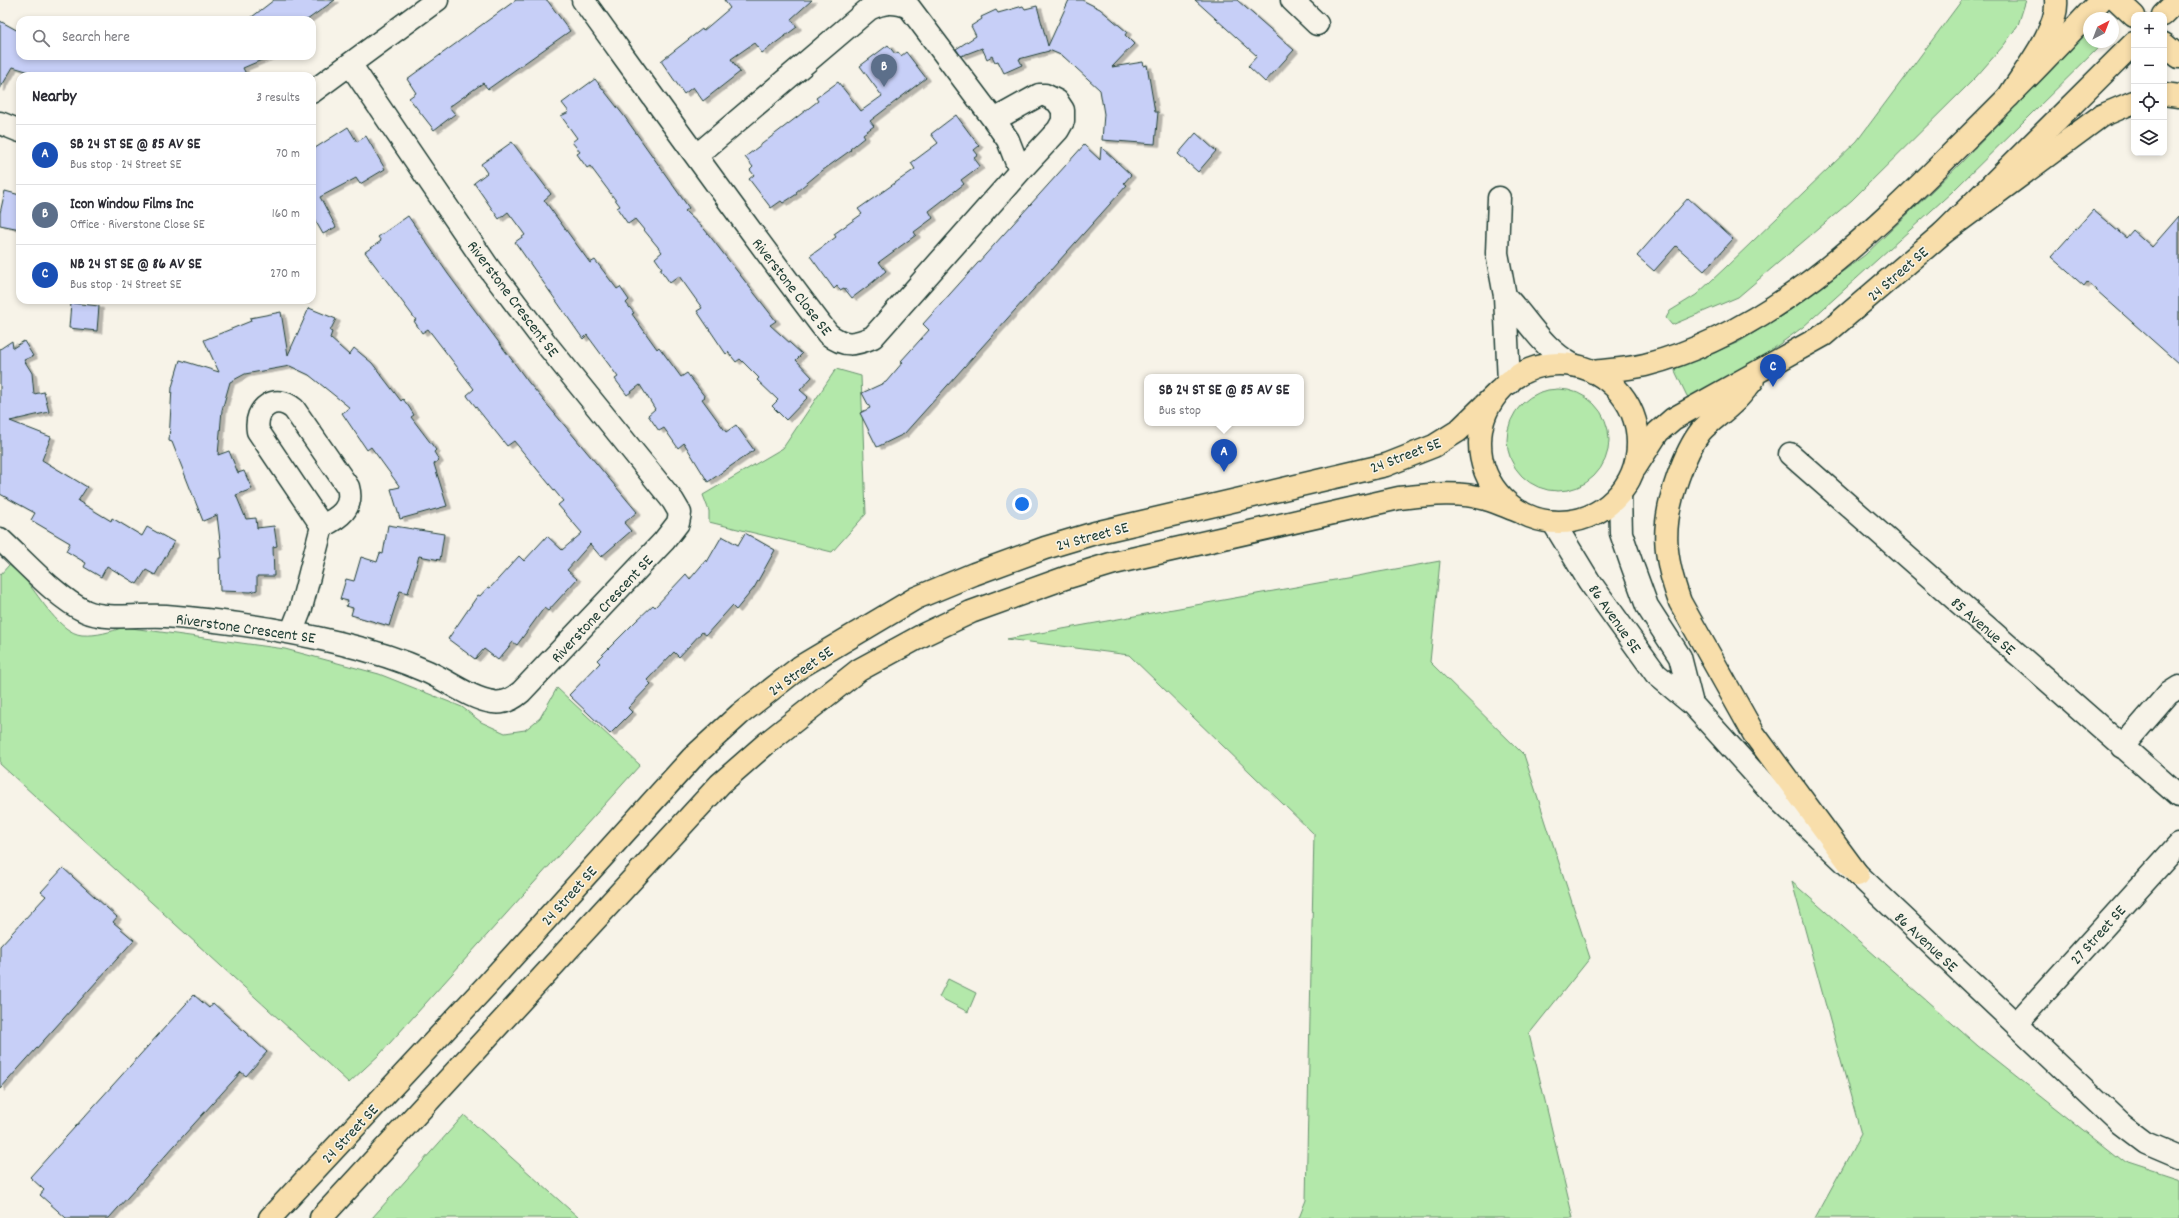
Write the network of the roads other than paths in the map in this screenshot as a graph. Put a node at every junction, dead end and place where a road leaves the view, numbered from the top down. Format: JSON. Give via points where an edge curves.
{"nodes":[{"id":1,"x":437,"y":0,"type":"edge"},
{"id":2,"x":583,"y":0,"type":"edge"},
{"id":3,"x":1292,"y":0,"type":"edge"},
{"id":4,"x":2056,"y":0,"type":"edge"},
{"id":5,"x":2101,"y":0,"type":"edge"},
{"id":6,"x":2118,"y":0,"type":"edge"},
{"id":7,"x":2178,"y":0,"type":"edge"},
{"id":8,"x":2166,"y":12,"type":"edge"},
{"id":9,"x":2131,"y":13,"type":"edge"},
{"id":10,"x":1317,"y":24,"type":"dead end"},
{"id":11,"x":2131,"y":46,"type":"edge"},
{"id":12,"x":2167,"y":47,"type":"edge"},
{"id":13,"x":2179,"y":58,"type":"edge"},
{"id":14,"x":350,"y":64,"type":"junction"},
{"id":15,"x":316,"y":89,"type":"edge"},
{"id":16,"x":2167,"y":94,"type":"edge"},
{"id":17,"x":2009,"y":96,"type":"junction"},
{"id":18,"x":2179,"y":96,"type":"edge"},
{"id":19,"x":2131,"y":103,"type":"edge"},
{"id":20,"x":994,"y":120,"type":"junction"},
{"id":21,"x":0,"y":123,"type":"edge"},
{"id":22,"x":16,"y":129,"type":"edge"},
{"id":23,"x":696,"y":156,"type":"junction"},
{"id":24,"x":1020,"y":171,"type":"junction"},
{"id":25,"x":1499,"y":198,"type":"dead end"},
{"id":26,"x":1943,"y":233,"type":"junction"},
{"id":27,"x":1506,"y":296,"type":"junction"},
{"id":28,"x":1573,"y":365,"type":"junction"},
{"id":29,"x":1762,"y":370,"type":"junction"},
{"id":30,"x":1594,"y":372,"type":"junction"},
{"id":31,"x":1504,"y":387,"type":"junction"},
{"id":32,"x":1790,"y":454,"type":"dead end"},
{"id":33,"x":1634,"y":468,"type":"junction"},
{"id":34,"x":1620,"y":494,"type":"junction"},
{"id":35,"x":1521,"y":512,"type":"junction"},
{"id":36,"x":1554,"y":522,"type":"junction"},
{"id":37,"x":322,"y":526,"type":"junction"},
{"id":38,"x":0,"y":539,"type":"edge"},
{"id":39,"x":292,"y":631,"type":"junction"},
{"id":40,"x":2179,"y":687,"type":"edge"},
{"id":41,"x":1692,"y":704,"type":"junction"},
{"id":42,"x":2122,"y":747,"type":"junction"},
{"id":43,"x":2179,"y":796,"type":"edge"},
{"id":44,"x":2179,"y":844,"type":"edge"},
{"id":45,"x":1858,"y":875,"type":"junction"},
{"id":46,"x":2016,"y":1024,"type":"junction"},
{"id":47,"x":2179,"y":1157,"type":"edge"},
{"id":48,"x":270,"y":1218,"type":"edge"},
{"id":49,"x":321,"y":1218,"type":"edge"}],
"edges":[{"from":1,"to":14,"type":"street"},
{"from":2,"to":23,"type":"street","name":"Riverstone Close SE"},
{"from":3,"to":10,"type":"street"},
{"from":4,"to":17,"type":"main road","via":[[2049,32]]},
{"from":5,"to":17,"type":"main road"},
{"from":6,"to":9,"type":"main road"},
{"from":7,"to":8,"type":"main road"},
{"from":11,"to":26,"type":"main road","name":"24 Street SE"},
{"from":12,"to":13,"type":"main road"},
{"from":14,"to":15,"type":"street"},
{"from":14,"to":39,"type":"street","name":"Riverstone Crescent SE","via":[[488,267],[680,513],[678,523],[664,541],[521,692],[510,700],[496,703],[488,701],[428,672],[374,651]]},
{"from":16,"to":18,"type":"main road"},
{"from":17,"to":30,"type":"main road","via":[[1893,212],[1792,294],[1726,334],[1702,344],[1645,365]]},
{"from":19,"to":26,"type":"main road","via":[[2101,116]]},
{"from":20,"to":23,"type":"street","via":[[909,7],[896,2],[881,3],[869,9]]},
{"from":20,"to":24,"type":"street","via":[[1008,140]]},
{"from":20,"to":24,"type":"street","name":"Riverstone Close SE","via":[[1039,94],[1052,97],[1062,110],[1063,121],[1058,130]]},
{"from":21,"to":22,"type":"street"},
{"from":23,"to":24,"type":"street","name":"Riverstone Close SE","via":[[828,334],[837,341],[848,344],[858,344],[873,337]]},
{"from":25,"to":27,"type":"street","via":[[1496,253]]},
{"from":26,"to":29,"type":"main road","name":"24 Street SE","via":[[1824,335]]},
{"from":27,"to":28,"type":"street","via":[[1542,342],[1557,356]]},
{"from":27,"to":31,"type":"street"},
{"from":28,"to":30,"type":"main road","name":"24 Street SE"},
{"from":28,"to":31,"type":"main road","name":"24 Street SE","via":[[1554,364],[1537,367],[1517,376]]},
{"from":29,"to":33,"type":"main road","name":"24 Street SE","via":[[1673,419],[1658,432]]},
{"from":29,"to":45,"type":"main road","via":[[1691,445],[1672,494],[1666,525],[1666,554],[1680,602],[1754,734]]},
{"from":30,"to":33,"type":"main road","via":[[1619,391],[1634,417],[1638,442]]},
{"from":31,"to":35,"type":"main road","via":[[1486,413],[1482,427],[1481,455],[1492,484],[1508,503]]},
{"from":31,"to":48,"type":"main road","name":"24 Street SE","via":[[1458,431],[1434,446],[1386,465],[1095,533],[1045,548],[916,598],[800,667],[740,714],[692,758],[486,986]]},
{"from":32,"to":42,"type":"street","name":"85 Avenue SE"},
{"from":33,"to":34,"type":"main road","name":"24 Street SE"},
{"from":34,"to":36,"type":"main road","name":"24 Street SE","via":[[1591,516]]},
{"from":34,"to":41,"type":"street","name":"86 Avenue SE","via":[[1619,512],[1624,540],[1647,606],[1680,657]]},
{"from":35,"to":36,"type":"main road","name":"24 Street SE"},
{"from":35,"to":49,"type":"main road","name":"24 Street SE","via":[[1470,496],[1428,495],[1399,498],[1114,563],[977,610],[925,634],[859,670],[768,742],[720,784]]},
{"from":36,"to":41,"type":"street","name":"86 Avenue SE","via":[[1589,581],[1656,674]]},
{"from":37,"to":37,"type":"street","via":[[346,510],[351,496],[348,488],[294,409],[278,402],[267,405],[258,416],[258,431]]},
{"from":37,"to":39,"type":"street","via":[[301,608]]},
{"from":38,"to":39,"type":"street","name":"Riverstone Crescent SE","via":[[68,602],[86,612],[210,620]]},
{"from":40,"to":42,"type":"street","via":[[2168,694]]},
{"from":41,"to":45,"type":"street","name":"86 Avenue SE","via":[[1774,796]]},
{"from":42,"to":43,"type":"street","name":"85 Avenue SE"},
{"from":44,"to":46,"type":"street","name":"27 Street SE"},
{"from":45,"to":46,"type":"street","name":"86 Avenue SE"},
{"from":46,"to":47,"type":"street","name":"86 Avenue SE","via":[[2121,1124],[2146,1143]]}]}
